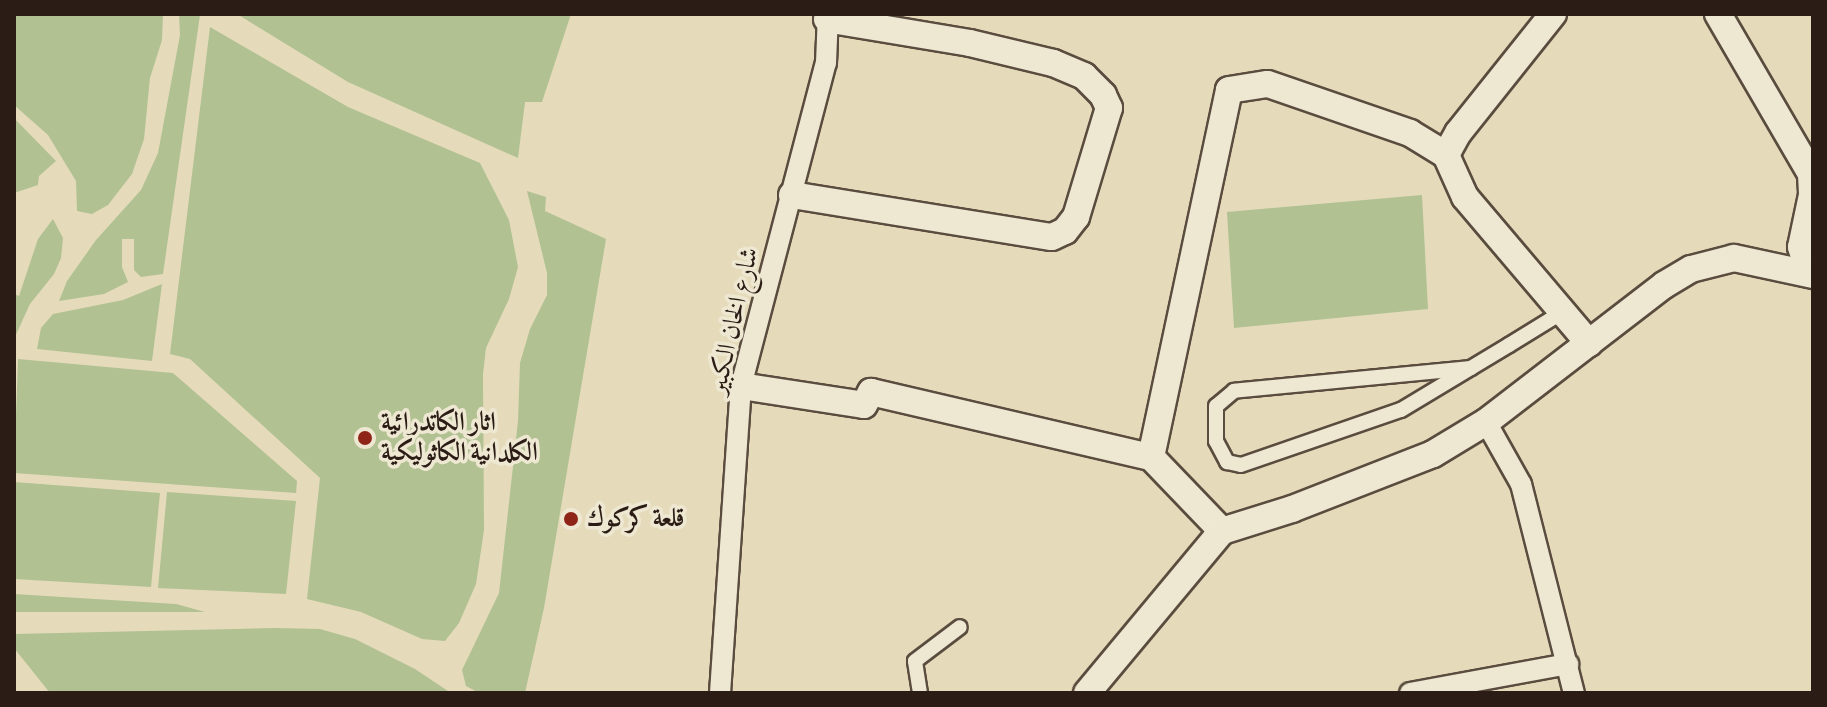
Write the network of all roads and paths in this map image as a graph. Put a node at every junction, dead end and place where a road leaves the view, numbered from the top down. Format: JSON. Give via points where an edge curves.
{"nodes":[{"id":1,"x":1553,"y":14,"type":"edge"},
{"id":2,"x":1718,"y":14,"type":"edge"},
{"id":3,"x":828,"y":17,"type":"edge"},
{"id":4,"x":1446,"y":155,"type":"junction"},
{"id":5,"x":792,"y":195,"type":"junction"},
{"id":6,"x":1812,"y":274,"type":"edge"},
{"id":7,"x":1561,"y":313,"type":"junction"},
{"id":8,"x":1589,"y":343,"type":"junction"},
{"id":9,"x":1471,"y":368,"type":"junction"},
{"id":10,"x":741,"y":386,"type":"junction"},
{"id":11,"x":1486,"y":422,"type":"junction"},
{"id":12,"x":1151,"y":457,"type":"junction"},
{"id":13,"x":1222,"y":531,"type":"junction"},
{"id":14,"x":960,"y":627,"type":"dead end"},
{"id":15,"x":1568,"y":664,"type":"junction"},
{"id":16,"x":720,"y":693,"type":"edge"},
{"id":17,"x":920,"y":693,"type":"edge"},
{"id":18,"x":1087,"y":693,"type":"edge"},
{"id":19,"x":1410,"y":693,"type":"edge"},
{"id":20,"x":1574,"y":693,"type":"edge"}],
"edges":[{"from":1,"to":4,"type":"street"},
{"from":2,"to":6,"type":"street","via":[[1811,174],[1801,247]]},
{"from":3,"to":5,"type":"street","name":"شارع الخان الكبير","via":[[826,63]]},
{"from":3,"to":5,"type":"street","via":[[1053,63],[1084,76],[1109,108],[1076,217],[1052,237]]},
{"from":4,"to":7,"type":"street","via":[[1465,197]]},
{"from":4,"to":12,"type":"street","via":[[1410,133],[1268,84],[1229,90]]},
{"from":5,"to":10,"type":"street","name":"شارع الخان الكبير"},
{"from":6,"to":8,"type":"street","via":[[1748,259],[1704,264],[1664,285]]},
{"from":7,"to":8,"type":"street"},
{"from":7,"to":9,"type":"lane"},
{"from":8,"to":11,"type":"street"},
{"from":9,"to":9,"type":"lane","via":[[1401,410],[1241,465],[1227,462],[1216,441],[1216,406],[1234,391]]},
{"from":10,"to":12,"type":"street","via":[[864,405],[871,392]]},
{"from":10,"to":16,"type":"street","name":"شارع الخان الكبير"},
{"from":11,"to":13,"type":"street","via":[[1433,454],[1376,478]]},
{"from":11,"to":15,"type":"street","via":[[1521,484]]},
{"from":12,"to":13,"type":"street"},
{"from":13,"to":18,"type":"street"},
{"from":14,"to":17,"type":"lane","via":[[915,661]]},
{"from":15,"to":19,"type":"street"},
{"from":15,"to":20,"type":"street"}]}
